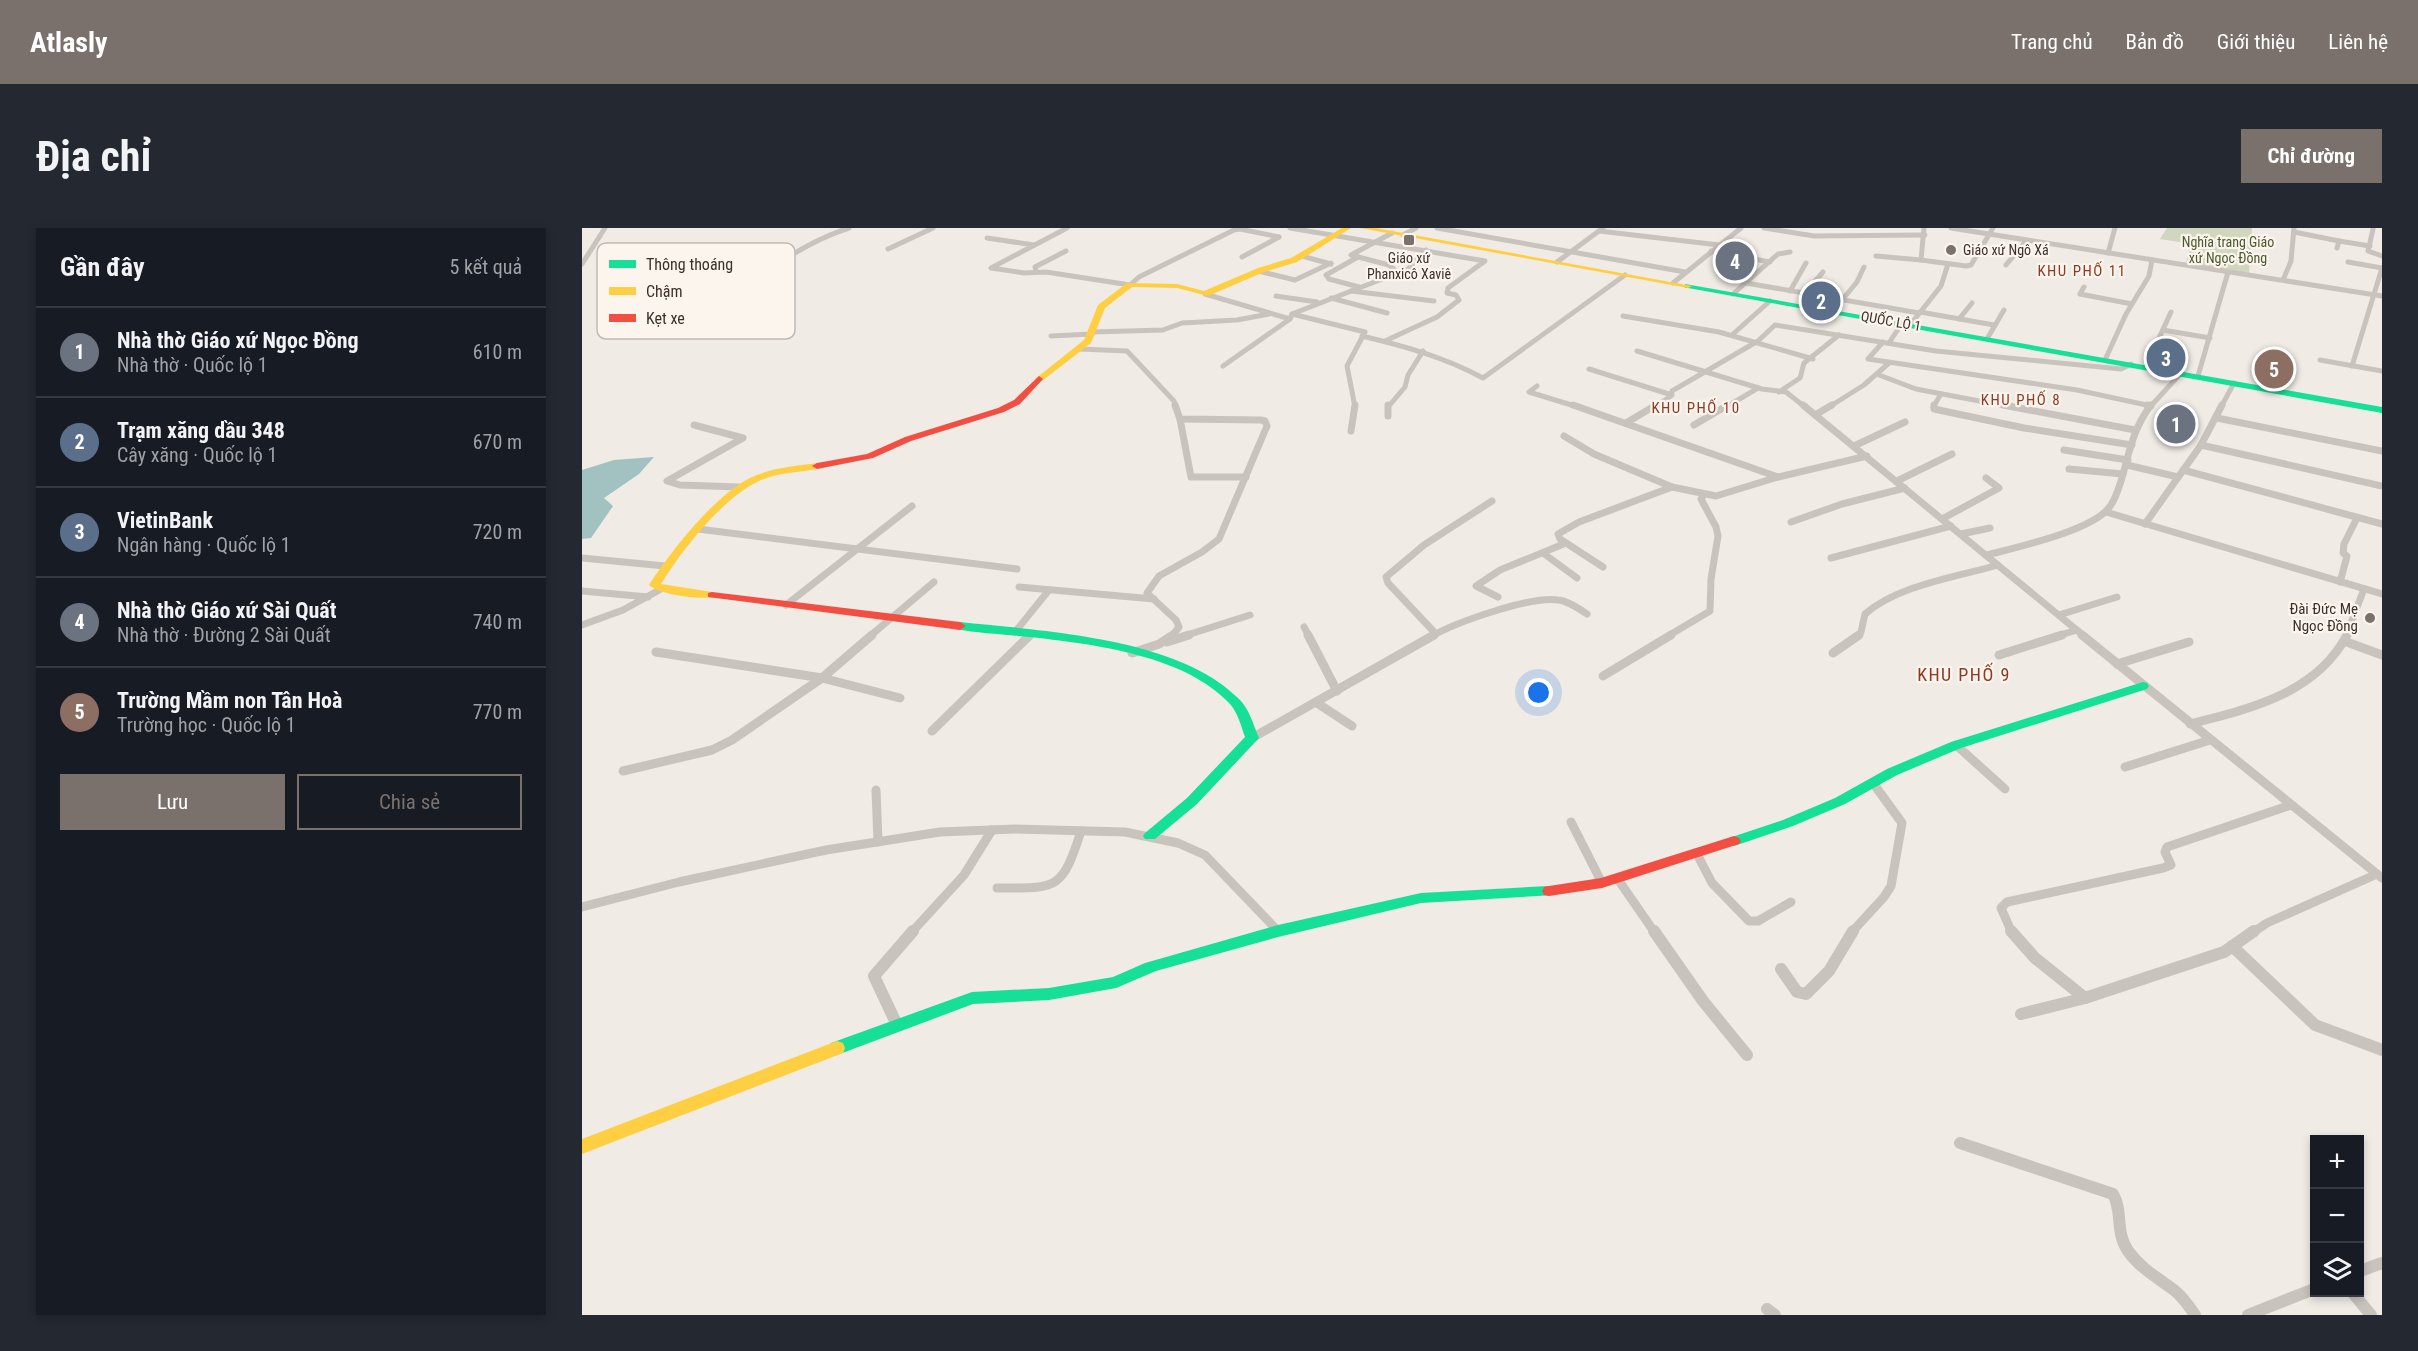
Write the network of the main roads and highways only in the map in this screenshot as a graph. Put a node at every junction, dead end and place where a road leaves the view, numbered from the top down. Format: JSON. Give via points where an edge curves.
{"nodes":[{"id":1,"x":1347,"y":228,"type":"edge"},
{"id":2,"x":1373,"y":232,"type":"edge"},
{"id":3,"x":1422,"y":239,"type":"edge"},
{"id":4,"x":2382,"y":410,"type":"edge"},
{"id":5,"x":2143,"y":686,"type":"road end"},
{"id":6,"x":1150,"y":836,"type":"road end"},
{"id":7,"x":582,"y":1147,"type":"edge"}],
"edges":[{"from":1,"to":6,"type":"main road","via":[[1302,256],[1205,294],[1177,286],[1130,285],[1101,307],[1092,333],[1080,350],[1041,377],[1017,402],[857,460],[756,478],[740,487],[698,529],[655,581],[661,589],[1108,644],[1199,675],[1233,698],[1252,738],[1192,801]]},
{"from":2,"to":3,"type":"main road","name":"QUỐC LỘ 1"},
{"from":3,"to":4,"type":"main road","name":"QUỐC LỘ 1"},
{"from":5,"to":7,"type":"main road","via":[[1956,745],[1788,823],[1602,883],[1544,892],[1421,898],[1278,931],[1151,967],[1116,982],[1049,994],[972,998]]}]}
